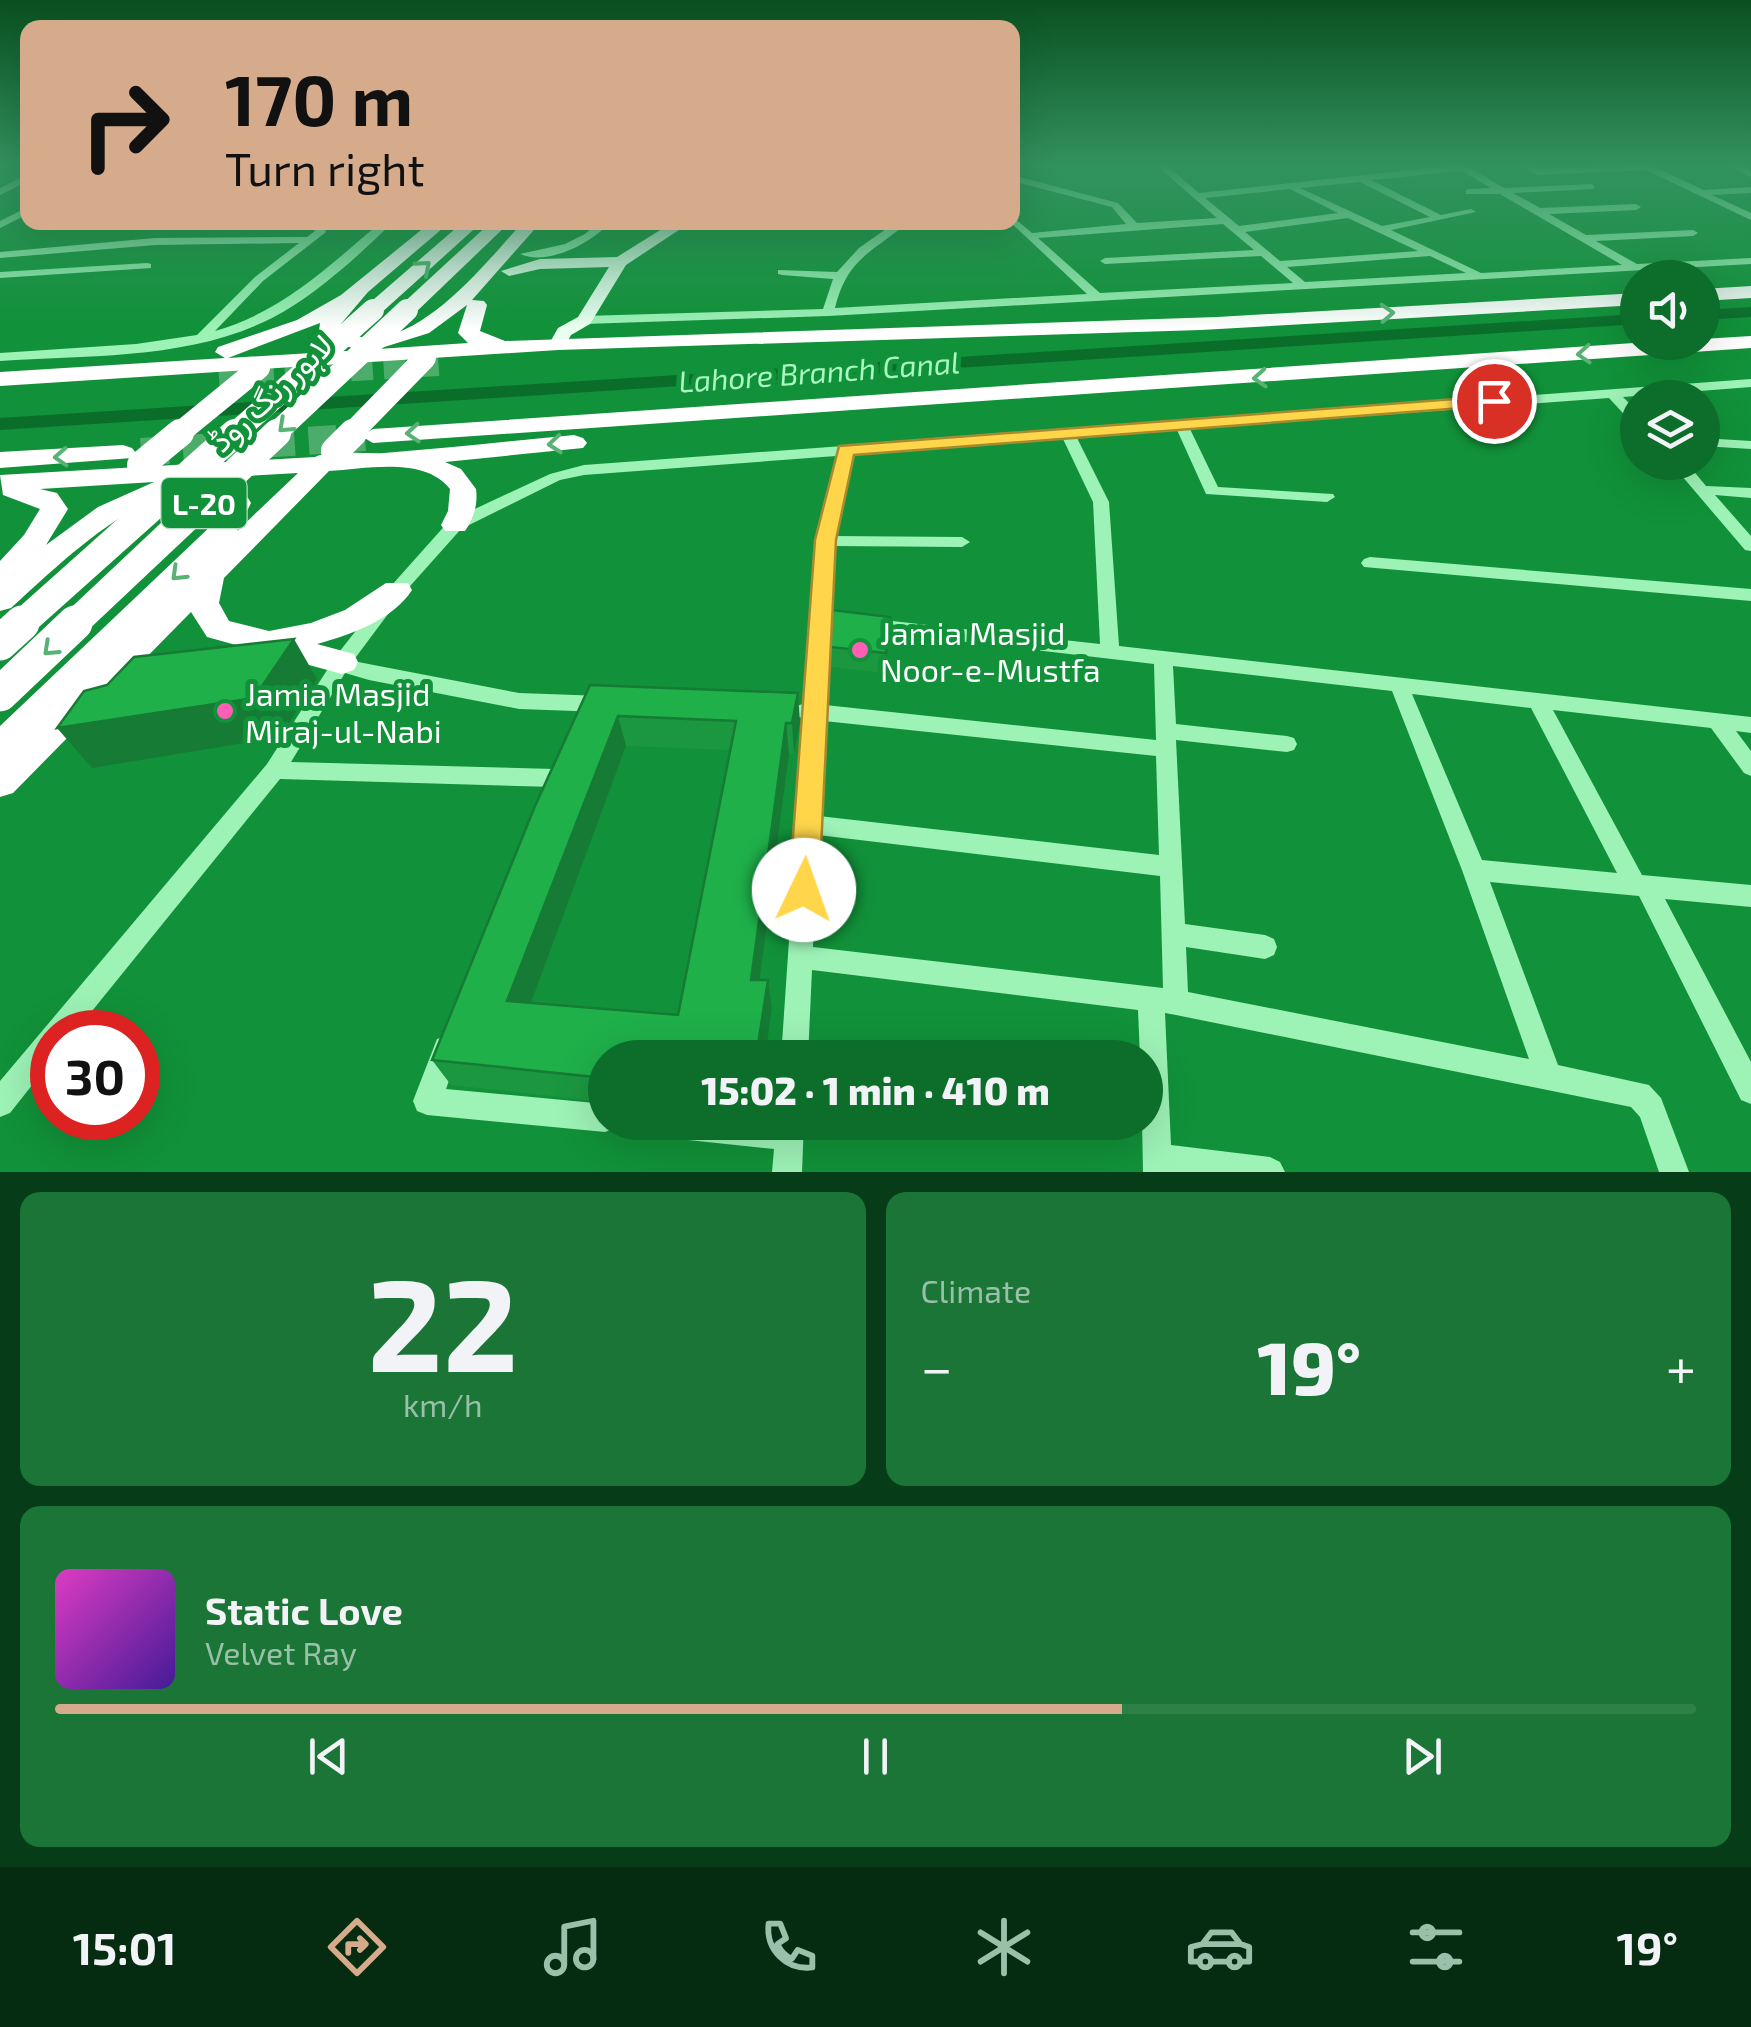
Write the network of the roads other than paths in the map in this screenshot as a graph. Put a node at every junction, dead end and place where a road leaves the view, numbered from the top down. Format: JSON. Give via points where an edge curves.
{"nodes":[{"id":1,"x":1129,"y":220,"type":"edge"},
{"id":2,"x":1310,"y":220,"type":"edge"},
{"id":3,"x":1363,"y":220,"type":"edge"},
{"id":4,"x":1426,"y":220,"type":"edge"},
{"id":5,"x":1554,"y":220,"type":"edge"},
{"id":6,"x":1224,"y":221,"type":"joint"},
{"id":7,"x":1134,"y":226,"type":"junction"},
{"id":8,"x":1020,"y":227,"type":"edge"},
{"id":9,"x":1381,"y":229,"type":"junction"},
{"id":10,"x":322,"y":230,"type":"edge"},
{"id":11,"x":378,"y":230,"type":"edge"},
{"id":12,"x":434,"y":230,"type":"edge"},
{"id":13,"x":463,"y":230,"type":"edge"},
{"id":14,"x":493,"y":230,"type":"edge"},
{"id":15,"x":526,"y":230,"type":"edge"},
{"id":16,"x":545,"y":230,"type":"edge"},
{"id":17,"x":596,"y":230,"type":"edge"},
{"id":18,"x":657,"y":230,"type":"edge"},
{"id":19,"x":671,"y":230,"type":"edge"},
{"id":20,"x":889,"y":230,"type":"edge"},
{"id":21,"x":1234,"y":230,"type":"junction"},
{"id":22,"x":1693,"y":232,"type":"dead end"},
{"id":23,"x":1029,"y":236,"type":"junction"},
{"id":24,"x":1585,"y":238,"type":"junction"},
{"id":25,"x":310,"y":240,"type":"junction"},
{"id":26,"x":1265,"y":253,"type":"junction"},
{"id":27,"x":1432,"y":253,"type":"junction"},
{"id":28,"x":525,"y":254,"type":"junction"},
{"id":29,"x":0,"y":255,"type":"edge"},
{"id":30,"x":627,"y":257,"type":"junction"},
{"id":31,"x":1622,"y":260,"type":"edge"},
{"id":32,"x":1751,"y":260,"type":"edge"},
{"id":33,"x":1105,"y":262,"type":"dead end"},
{"id":34,"x":1720,"y":262,"type":"edge"},
{"id":35,"x":1281,"y":264,"type":"junction"},
{"id":36,"x":147,"y":266,"type":"dead end"},
{"id":37,"x":1620,"y":268,"type":"edge"},
{"id":38,"x":509,"y":271,"type":"junction"},
{"id":39,"x":782,"y":272,"type":"dead end"},
{"id":40,"x":0,"y":275,"type":"edge"},
{"id":41,"x":839,"y":276,"type":"junction"},
{"id":42,"x":1480,"y":276,"type":"junction"},
{"id":43,"x":1304,"y":286,"type":"junction"},
{"id":44,"x":1751,"y":292,"type":"edge"},
{"id":45,"x":1720,"y":294,"type":"edge"},
{"id":46,"x":1098,"y":298,"type":"junction"},
{"id":47,"x":1620,"y":300,"type":"edge"},
{"id":48,"x":366,"y":301,"type":"junction"},
{"id":49,"x":477,"y":304,"type":"junction"},
{"id":50,"x":828,"y":312,"type":"junction"},
{"id":51,"x":584,"y":320,"type":"junction"},
{"id":52,"x":1220,"y":323,"type":"junction"},
{"id":53,"x":203,"y":336,"type":"junction"},
{"id":54,"x":1751,"y":342,"type":"edge"},
{"id":55,"x":558,"y":344,"type":"junction"},
{"id":56,"x":502,"y":347,"type":"junction"},
{"id":57,"x":0,"y":357,"type":"edge"},
{"id":58,"x":432,"y":358,"type":"junction"},
{"id":59,"x":263,"y":365,"type":"junction"},
{"id":60,"x":126,"y":370,"type":"junction"},
{"id":61,"x":219,"y":378,"type":"tunnel mouth"},
{"id":62,"x":0,"y":379,"type":"edge"},
{"id":63,"x":1751,"y":382,"type":"edge"},
{"id":64,"x":1174,"y":384,"type":"junction"},
{"id":65,"x":1612,"y":392,"type":"junction"},
{"id":66,"x":0,"y":393,"type":"edge"},
{"id":67,"x":1620,"y":401,"type":"edge"},
{"id":68,"x":1181,"y":424,"type":"junction"},
{"id":69,"x":1067,"y":432,"type":"junction"},
{"id":70,"x":372,"y":436,"type":"tunnel mouth"},
{"id":71,"x":1720,"y":443,"type":"edge"},
{"id":72,"x":1751,"y":445,"type":"edge"},
{"id":73,"x":846,"y":450,"type":"junction"},
{"id":74,"x":328,"y":458,"type":"junction"},
{"id":75,"x":0,"y":460,"type":"edge"},
{"id":76,"x":388,"y":460,"type":"junction"},
{"id":77,"x":130,"y":464,"type":"junction"},
{"id":78,"x":1694,"y":480,"type":"edge"},
{"id":79,"x":0,"y":485,"type":"edge"},
{"id":80,"x":1704,"y":490,"type":"junction"},
{"id":81,"x":1751,"y":494,"type":"edge"},
{"id":82,"x":1326,"y":497,"type":"dead end"},
{"id":83,"x":273,"y":513,"type":"junction"},
{"id":84,"x":454,"y":525,"type":"junction"},
{"id":85,"x":826,"y":540,"type":"junction"},
{"id":86,"x":962,"y":542,"type":"dead end"},
{"id":87,"x":1751,"y":546,"type":"edge"},
{"id":88,"x":1370,"y":563,"type":"dead end"},
{"id":89,"x":210,"y":574,"type":"junction"},
{"id":90,"x":0,"y":578,"type":"edge"},
{"id":91,"x":396,"y":590,"type":"junction"},
{"id":92,"x":1751,"y":595,"type":"edge"},
{"id":93,"x":0,"y":601,"type":"edge"},
{"id":94,"x":820,"y":620,"type":"junction"},
{"id":95,"x":244,"y":638,"type":"junction"},
{"id":96,"x":0,"y":644,"type":"edge"},
{"id":97,"x":1110,"y":652,"type":"junction"},
{"id":98,"x":1163,"y":658,"type":"junction"},
{"id":99,"x":268,"y":662,"type":"edge"},
{"id":100,"x":342,"y":662,"type":"junction"},
{"id":101,"x":1399,"y":685,"type":"junction"},
{"id":102,"x":0,"y":694,"type":"edge"},
{"id":103,"x":120,"y":695,"type":"edge"},
{"id":104,"x":1538,"y":701,"type":"junction"},
{"id":105,"x":591,"y":703,"type":"junction"},
{"id":106,"x":628,"y":705,"type":"edge"},
{"id":107,"x":777,"y":710,"type":"edge"},
{"id":108,"x":814,"y":712,"type":"junction"},
{"id":109,"x":1718,"y":722,"type":"junction"},
{"id":110,"x":1751,"y":725,"type":"edge"},
{"id":111,"x":1166,"y":740,"type":"junction"},
{"id":112,"x":1287,"y":744,"type":"dead end"},
{"id":113,"x":0,"y":748,"type":"edge"},
{"id":114,"x":1751,"y":767,"type":"edge"},
{"id":115,"x":276,"y":770,"type":"junction"},
{"id":116,"x":554,"y":778,"type":"junction"},
{"id":117,"x":0,"y":785,"type":"edge"},
{"id":118,"x":541,"y":808,"type":"edge"},
{"id":119,"x":808,"y":824,"type":"junction"},
{"id":120,"x":1170,"y":867,"type":"junction"},
{"id":121,"x":1474,"y":870,"type":"junction"},
{"id":122,"x":1640,"y":886,"type":"junction"},
{"id":123,"x":1751,"y":896,"type":"edge"},
{"id":124,"x":1173,"y":934,"type":"junction"},
{"id":125,"x":1265,"y":947,"type":"dead end"},
{"id":126,"x":800,"y":957,"type":"junction"},
{"id":127,"x":1163,"y":1001,"type":"junction"},
{"id":128,"x":76,"y":1010,"type":"edge"},
{"id":129,"x":454,"y":1030,"type":"edge"},
{"id":130,"x":795,"y":1040,"type":"edge"},
{"id":131,"x":30,"y":1067,"type":"edge"},
{"id":132,"x":1548,"y":1075,"type":"junction"},
{"id":133,"x":1751,"y":1090,"type":"edge"},
{"id":134,"x":0,"y":1103,"type":"edge"},
{"id":135,"x":588,"y":1116,"type":"edge"},
{"id":136,"x":789,"y":1140,"type":"edge"},
{"id":137,"x":1158,"y":1165,"type":"edge"},
{"id":138,"x":788,"y":1172,"type":"edge"},
{"id":139,"x":1270,"y":1172,"type":"edge"},
{"id":140,"x":1674,"y":1172,"type":"edge"}],
"edges":[{"from":1,"to":7,"type":"street"},
{"from":2,"to":21,"type":"street"},
{"from":3,"to":9,"type":"street"},
{"from":4,"to":9,"type":"street"},
{"from":5,"to":24,"type":"street"},
{"from":6,"to":7,"type":"street"},
{"from":6,"to":21,"type":"street"},
{"from":7,"to":23,"type":"street"},
{"from":8,"to":23,"type":"street"},
{"from":9,"to":27,"type":"street"},
{"from":10,"to":25,"type":"street"},
{"from":11,"to":53,"type":"street","via":[[274,312]]},
{"from":12,"to":48,"type":"highway"},
{"from":48,"to":13,"type":"highway","name":"لاہور رنگ روڈ","number":"L-20","one_way":true},
{"from":14,"to":102,"type":"highway","name":"لاہور رنگ روڈ","number":"L-20","one_way":true,"bridge":true},
{"from":15,"to":48,"type":"highway","via":[[438,321],[415,334],[364,344],[336,338],[330,324]]},
{"from":16,"to":28,"type":"highway"},
{"from":17,"to":28,"type":"street"},
{"from":18,"to":30,"type":"main road"},
{"from":19,"to":30,"type":"main road"},
{"from":20,"to":41,"type":"street","via":[[850,256]]},
{"from":21,"to":26,"type":"street"},
{"from":22,"to":24,"type":"street"},
{"from":23,"to":46,"type":"street"},
{"from":24,"to":31,"type":"street"},
{"from":25,"to":29,"type":"street","via":[[211,238]]},
{"from":25,"to":53,"type":"street"},
{"from":26,"to":33,"type":"street"},
{"from":26,"to":35,"type":"street"},
{"from":27,"to":35,"type":"street"},
{"from":27,"to":42,"type":"street"},
{"from":28,"to":38,"type":"highway"},
{"from":30,"to":38,"type":"main road"},
{"from":30,"to":51,"type":"main road"},
{"from":32,"to":34,"type":"street"},
{"from":35,"to":43,"type":"street"},
{"from":36,"to":40,"type":"street"},
{"from":37,"to":42,"type":"street"},
{"from":38,"to":49,"type":"highway"},
{"from":39,"to":41,"type":"street"},
{"from":41,"to":50,"type":"street"},
{"from":42,"to":43,"type":"street"},
{"from":43,"to":46,"type":"street"},
{"from":44,"to":45,"type":"highway"},
{"from":46,"to":50,"type":"street"},
{"from":52,"to":47,"type":"highway","one_way":true},
{"from":48,"to":59,"type":"highway"},
{"from":48,"to":60,"type":"highway","via":[[252,345]]},
{"from":48,"to":96,"type":"highway","name":"لاہور رنگ روڈ","number":"L-20","bridge":true},
{"from":49,"to":56,"type":"highway","via":[[469,333]]},
{"from":49,"to":58,"type":"highway"},
{"from":50,"to":51,"type":"street"},
{"from":51,"to":55,"type":"main road"},
{"from":52,"to":55,"type":"highway"},
{"from":52,"to":58,"type":"highway"},
{"from":53,"to":57,"type":"street"},
{"from":54,"to":64,"type":"highway","one_way":true},
{"from":55,"to":56,"type":"highway"},
{"from":56,"to":58,"type":"highway"},
{"from":58,"to":59,"type":"highway"},
{"from":58,"to":74,"type":"highway","bridge":true},
{"from":59,"to":60,"type":"highway"},
{"from":59,"to":77,"type":"highway","bridge":true},
{"from":60,"to":62,"type":"highway"},
{"from":61,"to":66,"type":"highway"},
{"from":63,"to":65,"type":"street"},
{"from":64,"to":70,"type":"highway","one_way":true},
{"from":64,"to":76,"type":"highway","one_way":true},
{"from":65,"to":67,"type":"street"},
{"from":65,"to":68,"type":"street"},
{"from":68,"to":69,"type":"street"},
{"from":68,"to":82,"type":"street","via":[[1212,491]]},
{"from":69,"to":73,"type":"street"},
{"from":69,"to":97,"type":"street","via":[[1102,502]]},
{"from":71,"to":72,"type":"street"},
{"from":73,"to":84,"type":"street","via":[[584,470],[554,477]]},
{"from":73,"to":85,"type":"street"},
{"from":74,"to":76,"type":"highway"},
{"from":74,"to":77,"type":"highway"},
{"from":74,"to":83,"type":"highway"},
{"from":77,"to":75,"type":"highway","one_way":true},
{"from":76,"to":83,"type":"highway","via":[[327,478]]},
{"from":76,"to":84,"type":"highway","via":[[456,477],[465,507]]},
{"from":77,"to":79,"type":"highway"},
{"from":77,"to":90,"type":"highway"},
{"from":78,"to":80,"type":"street"},
{"from":79,"to":90,"type":"highway","via":[[48,498],[54,509]]},
{"from":80,"to":81,"type":"street"},
{"from":80,"to":87,"type":"street"},
{"from":83,"to":89,"type":"highway"},
{"from":84,"to":91,"type":"street"},
{"from":85,"to":86,"type":"street"},
{"from":85,"to":94,"type":"street"},
{"from":88,"to":92,"type":"street"},
{"from":89,"to":95,"type":"highway","via":[[204,614],[218,629]]},
{"from":89,"to":117,"type":"highway"},
{"from":91,"to":95,"type":"highway","via":[[374,609],[328,630],[278,640]]},
{"from":91,"to":100,"type":"street"},
{"from":93,"to":113,"type":"highway","one_way":true,"via":[[100,518],[140,495],[206,484],[233,494],[237,503],[226,527]]},
{"from":94,"to":97,"type":"street"},
{"from":94,"to":108,"type":"street"},
{"from":95,"to":100,"type":"highway"},
{"from":97,"to":98,"type":"street"},
{"from":98,"to":101,"type":"street"},
{"from":98,"to":111,"type":"street"},
{"from":99,"to":100,"type":"street"},
{"from":100,"to":105,"type":"street","via":[[369,674],[519,700]]},
{"from":100,"to":115,"type":"street"},
{"from":101,"to":104,"type":"street"},
{"from":101,"to":121,"type":"street"},
{"from":103,"to":117,"type":"street"},
{"from":104,"to":109,"type":"street"},
{"from":104,"to":122,"type":"street"},
{"from":105,"to":106,"type":"street"},
{"from":105,"to":116,"type":"street"},
{"from":107,"to":108,"type":"street"},
{"from":108,"to":111,"type":"street"},
{"from":108,"to":119,"type":"street"},
{"from":109,"to":110,"type":"street"},
{"from":109,"to":114,"type":"street"},
{"from":111,"to":112,"type":"street"},
{"from":111,"to":120,"type":"street"},
{"from":115,"to":116,"type":"street"},
{"from":115,"to":128,"type":"street"},
{"from":116,"to":118,"type":"street"},
{"from":119,"to":120,"type":"street"},
{"from":119,"to":126,"type":"street"},
{"from":120,"to":124,"type":"street"},
{"from":121,"to":122,"type":"street"},
{"from":121,"to":132,"type":"street"},
{"from":122,"to":123,"type":"street"},
{"from":122,"to":133,"type":"street"},
{"from":124,"to":125,"type":"street"},
{"from":124,"to":127,"type":"street"},
{"from":126,"to":127,"type":"street"},
{"from":126,"to":130,"type":"street"},
{"from":127,"to":132,"type":"street"},
{"from":127,"to":137,"type":"street"},
{"from":129,"to":135,"type":"street","via":[[427,1101]]},
{"from":131,"to":134,"type":"street"},
{"from":132,"to":140,"type":"street","via":[[1639,1095]]},
{"from":136,"to":138,"type":"street"},
{"from":137,"to":139,"type":"street"}]}
